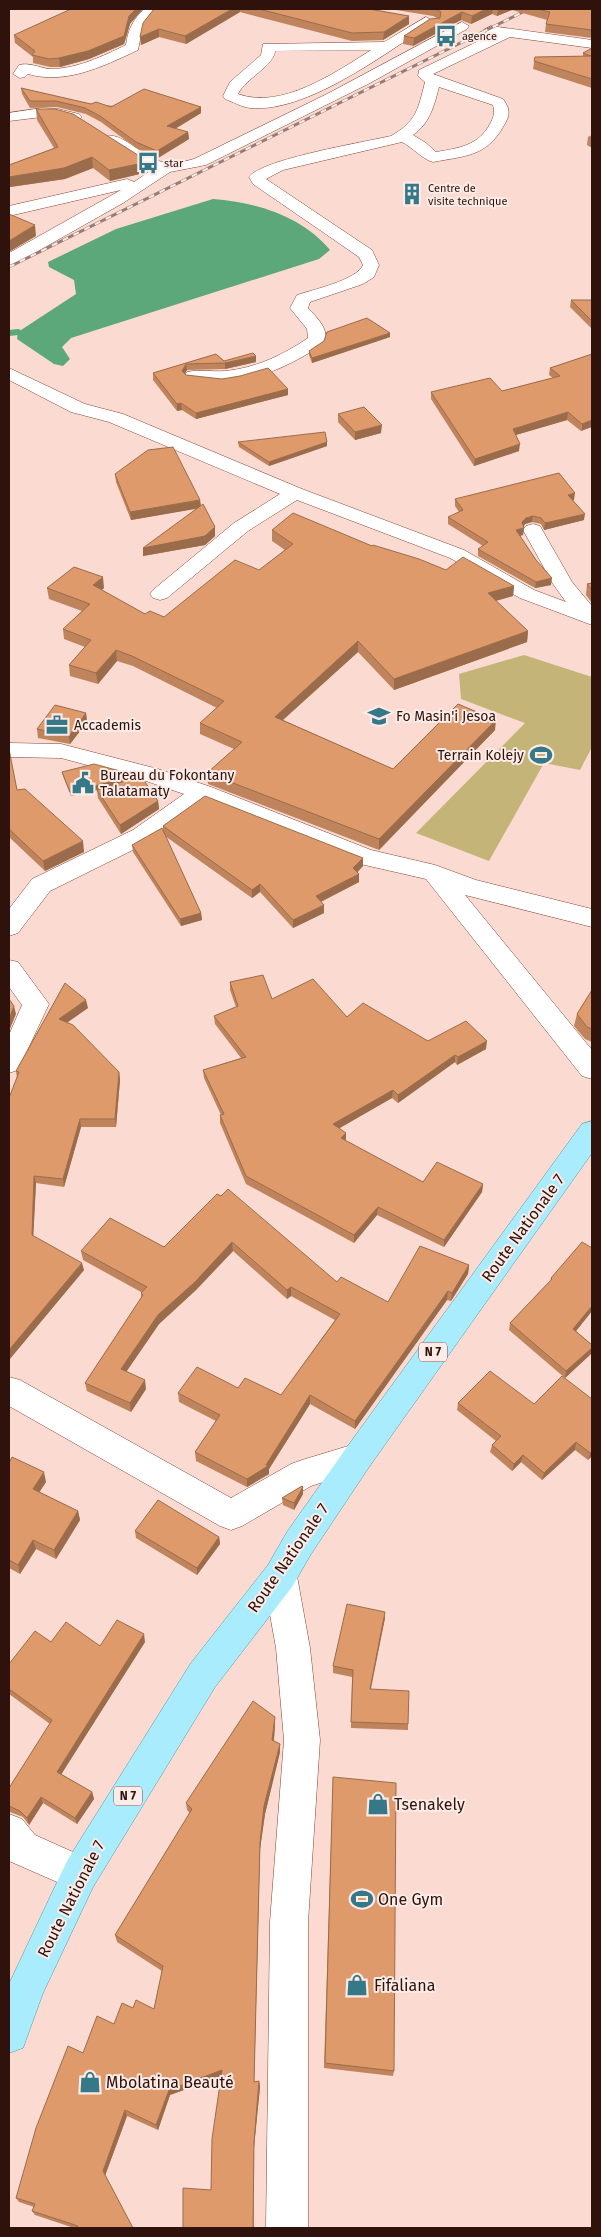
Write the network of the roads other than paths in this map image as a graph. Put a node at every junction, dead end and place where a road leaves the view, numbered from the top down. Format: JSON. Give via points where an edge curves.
{"nodes":[{"id":1,"x":152,"y":9,"type":"edge"},
{"id":2,"x":409,"y":18,"type":"edge"},
{"id":3,"x":426,"y":21,"type":"junction"},
{"id":4,"x":462,"y":26,"type":"junction"},
{"id":5,"x":507,"y":33,"type":"junction"},
{"id":6,"x":592,"y":44,"type":"edge"},
{"id":7,"x":384,"y":46,"type":"junction"},
{"id":8,"x":20,"y":74,"type":"dead end"},
{"id":9,"x":433,"y":80,"type":"junction"},
{"id":10,"x":9,"y":117,"type":"edge"},
{"id":11,"x":403,"y":136,"type":"junction"},
{"id":12,"x":166,"y":168,"type":"junction"},
{"id":13,"x":151,"y":178,"type":"junction"},
{"id":14,"x":9,"y":211,"type":"edge"},
{"id":15,"x":9,"y":260,"type":"edge"},
{"id":16,"x":9,"y":373,"type":"edge"},
{"id":17,"x":194,"y":376,"type":"edge"},
{"id":18,"x":295,"y":493,"type":"junction"},
{"id":19,"x":533,"y":530,"type":"dead end"},
{"id":20,"x":160,"y":594,"type":"dead end"},
{"id":21,"x":590,"y":618,"type":"edge"},
{"id":22,"x":9,"y":750,"type":"edge"},
{"id":23,"x":203,"y":792,"type":"junction"},
{"id":24,"x":435,"y":873,"type":"junction"},
{"id":25,"x":592,"y":918,"type":"edge"},
{"id":26,"x":9,"y":927,"type":"edge"},
{"id":27,"x":9,"y":969,"type":"edge"},
{"id":28,"x":9,"y":1063,"type":"edge"},
{"id":29,"x":592,"y":1069,"type":"edge"},
{"id":30,"x":592,"y":1132,"type":"edge"},
{"id":31,"x":9,"y":1390,"type":"edge"},
{"id":32,"x":358,"y":1457,"type":"junction"},
{"id":33,"x":280,"y":1576,"type":"junction"},
{"id":34,"x":9,"y":1832,"type":"edge"},
{"id":35,"x":80,"y":1874,"type":"junction"},
{"id":36,"x":9,"y":2034,"type":"edge"},
{"id":37,"x":287,"y":2228,"type":"edge"}],
"edges":[{"from":1,"to":8,"type":"street","via":[[135,30],[133,46],[78,70],[36,73],[24,68]]},
{"from":2,"to":3,"type":"street"},
{"from":3,"to":4,"type":"street"},
{"from":3,"to":7,"type":"street"},
{"from":4,"to":5,"type":"street"},
{"from":4,"to":12,"type":"street","via":[[400,63],[208,158],[183,167]]},
{"from":5,"to":6,"type":"street"},
{"from":5,"to":9,"type":"street","via":[[424,73]]},
{"from":7,"to":7,"type":"street","via":[[306,94],[254,104],[238,102],[230,96],[235,85],[268,56],[268,47]]},
{"from":9,"to":11,"type":"street","via":[[422,120]]},
{"from":9,"to":11,"type":"street","via":[[502,106],[502,114],[490,138],[473,149],[433,157]]},
{"from":10,"to":12,"type":"street","via":[[42,112],[79,118],[150,165]]},
{"from":11,"to":17,"type":"street","via":[[278,166],[257,177],[366,254],[371,265],[368,273],[357,280],[303,299],[300,308],[316,328],[317,340],[297,355],[246,373],[213,379]]},
{"from":12,"to":13,"type":"street"},
{"from":13,"to":14,"type":"street"},
{"from":13,"to":15,"type":"street"},
{"from":16,"to":18,"type":"street","via":[[78,408],[116,418]]},
{"from":18,"to":20,"type":"street","via":[[241,527]]},
{"from":18,"to":21,"type":"street","via":[[457,554],[527,594]]},
{"from":19,"to":21,"type":"street","via":[[563,584]]},
{"from":22,"to":23,"type":"street","via":[[62,751]]},
{"from":23,"to":24,"type":"street","via":[[366,857]]},
{"from":23,"to":26,"type":"street","via":[[141,836],[41,885]]},
{"from":24,"to":25,"type":"street","via":[[469,887]]},
{"from":24,"to":29,"type":"street"},
{"from":27,"to":28,"type":"street","via":[[36,1004]]},
{"from":30,"to":32,"type":"main road","name":"Route Nationale 7","number":"N 7"},
{"from":31,"to":32,"type":"street","via":[[231,1515],[302,1474]]},
{"from":32,"to":33,"type":"main road","name":"Route Nationale 7","number":"N 7"},
{"from":33,"to":35,"type":"main road","name":"Route Nationale 7","number":"N 7","via":[[203,1674]]},
{"from":33,"to":37,"type":"street","via":[[293,1648],[302,1740],[289,1922]]},
{"from":34,"to":35,"type":"street","via":[[22,1848]]},
{"from":35,"to":36,"type":"main road","name":"Route Nationale 7","number":"N 7","via":[[27,1986]]}]}
